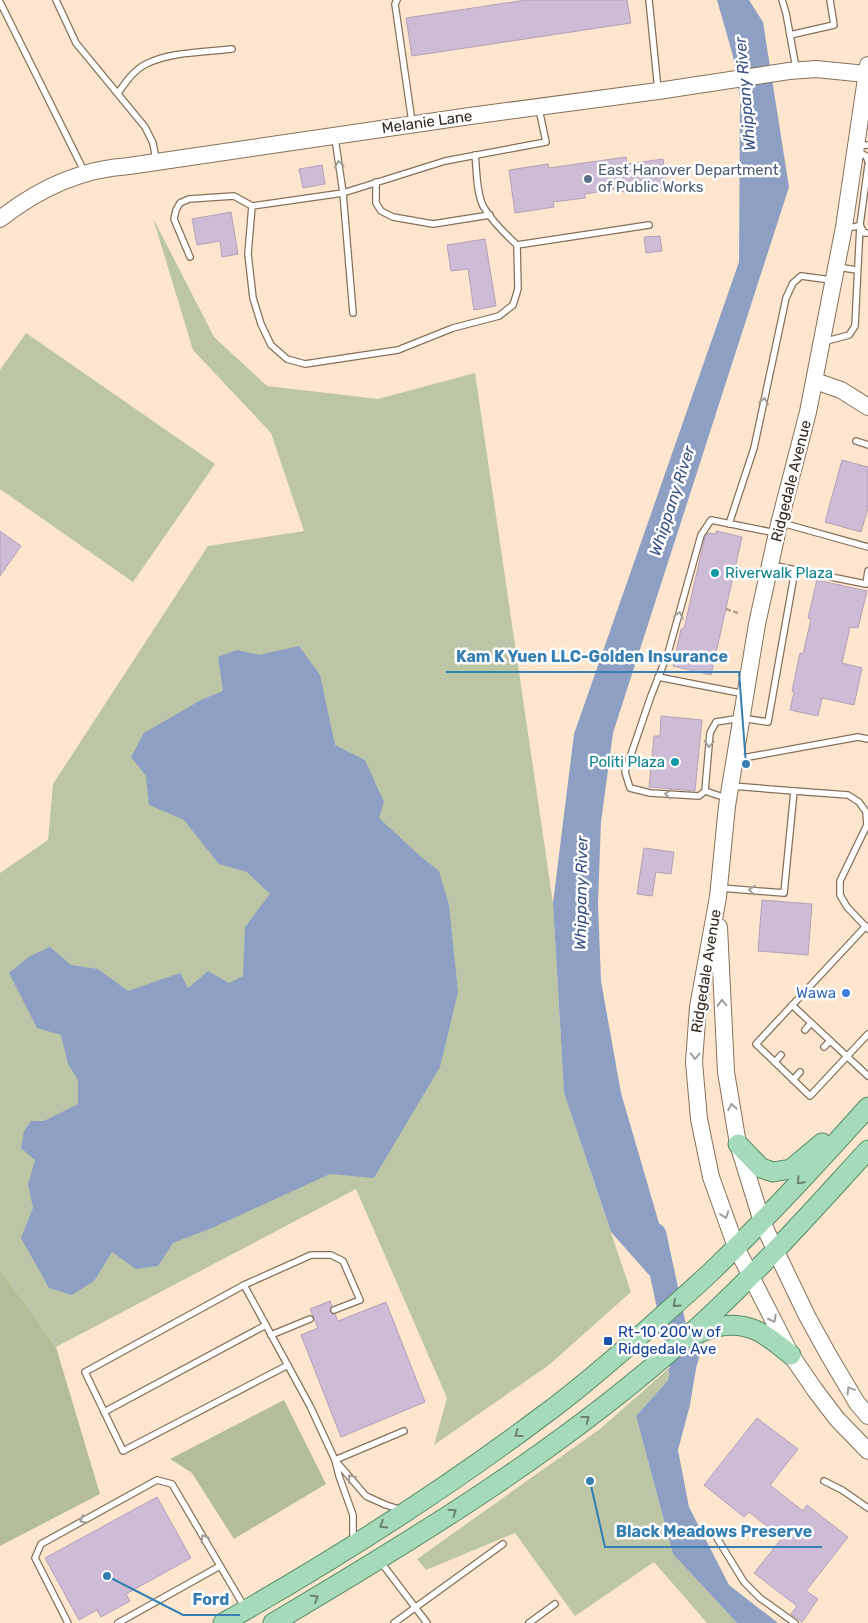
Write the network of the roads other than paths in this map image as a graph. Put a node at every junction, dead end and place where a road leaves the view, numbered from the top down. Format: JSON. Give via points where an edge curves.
{"nodes":[{"id":1,"x":56,"y":0,"type":"edge"},
{"id":2,"x":397,"y":0,"type":"edge"},
{"id":3,"x":649,"y":0,"type":"edge"},
{"id":4,"x":782,"y":0,"type":"edge"},
{"id":5,"x":830,"y":0,"type":"edge"},
{"id":6,"x":0,"y":2,"type":"edge"},
{"id":7,"x":790,"y":35,"type":"junction"},
{"id":8,"x":232,"y":48,"type":"dead end"},
{"id":9,"x":867,"y":69,"type":"edge"},
{"id":10,"x":793,"y":70,"type":"junction"},
{"id":11,"x":658,"y":91,"type":"junction"},
{"id":12,"x":118,"y":93,"type":"junction"},
{"id":13,"x":538,"y":107,"type":"junction"},
{"id":14,"x":412,"y":124,"type":"junction"},
{"id":15,"x":335,"y":136,"type":"junction"},
{"id":16,"x":864,"y":153,"type":"edge"},
{"id":17,"x":475,"y":155,"type":"junction"},
{"id":18,"x":157,"y":162,"type":"junction"},
{"id":19,"x":85,"y":173,"type":"junction"},
{"id":20,"x":376,"y":182,"type":"junction"},
{"id":21,"x":342,"y":193,"type":"junction"},
{"id":22,"x":252,"y":206,"type":"junction"},
{"id":23,"x":490,"y":215,"type":"junction"},
{"id":24,"x":0,"y":219,"type":"edge"},
{"id":25,"x":649,"y":225,"type":"dead end"},
{"id":26,"x":852,"y":226,"type":"junction"},
{"id":27,"x":868,"y":233,"type":"edge"},
{"id":28,"x":517,"y":245,"type":"junction"},
{"id":29,"x":190,"y":257,"type":"dead end"},
{"id":30,"x":857,"y":270,"type":"junction"},
{"id":31,"x":834,"y":274,"type":"junction"},
{"id":32,"x":353,"y":313,"type":"dead end"},
{"id":33,"x":821,"y":342,"type":"junction"},
{"id":34,"x":815,"y":381,"type":"junction"},
{"id":35,"x":868,"y":407,"type":"edge"},
{"id":36,"x":856,"y":442,"type":"dead end"},
{"id":37,"x":868,"y":446,"type":"edge"},
{"id":38,"x":729,"y":524,"type":"junction"},
{"id":39,"x":778,"y":528,"type":"junction"},
{"id":40,"x":868,"y":547,"type":"edge"},
{"id":41,"x":770,"y":565,"type":"junction"},
{"id":42,"x":795,"y":570,"type":"junction"},
{"id":43,"x":868,"y":571,"type":"edge"},
{"id":44,"x":658,"y":678,"type":"junction"},
{"id":45,"x":745,"y":694,"type":"junction"},
{"id":46,"x":741,"y":718,"type":"junction"},
{"id":47,"x":868,"y":739,"type":"edge"},
{"id":48,"x":734,"y":759,"type":"junction"},
{"id":49,"x":705,"y":791,"type":"junction"},
{"id":50,"x":794,"y":791,"type":"junction"},
{"id":51,"x":729,"y":792,"type":"junction"},
{"id":52,"x":719,"y":892,"type":"junction"},
{"id":53,"x":867,"y":928,"type":"edge"},
{"id":54,"x":792,"y":1005,"type":"junction"},
{"id":55,"x":811,"y":1023,"type":"junction"},
{"id":56,"x":805,"y":1030,"type":"dead end"},
{"id":57,"x":868,"y":1034,"type":"edge"},
{"id":58,"x":830,"y":1041,"type":"junction"},
{"id":59,"x":824,"y":1047,"type":"dead end"},
{"id":60,"x":781,"y":1056,"type":"dead end"},
{"id":61,"x":847,"y":1056,"type":"junction"},
{"id":62,"x":774,"y":1062,"type":"junction"},
{"id":63,"x":800,"y":1072,"type":"dead end"},
{"id":64,"x":868,"y":1076,"type":"edge"},
{"id":65,"x":793,"y":1080,"type":"junction"},
{"id":66,"x":868,"y":1107,"type":"edge"},
{"id":67,"x":847,"y":1130,"type":"junction"},
{"id":68,"x":738,"y":1144,"type":"junction"},
{"id":69,"x":868,"y":1150,"type":"edge"},
{"id":70,"x":762,"y":1222,"type":"junction"},
{"id":71,"x":736,"y":1247,"type":"junction"},
{"id":72,"x":775,"y":1251,"type":"junction"},
{"id":73,"x":751,"y":1276,"type":"junction"},
{"id":74,"x":244,"y":1285,"type":"junction"},
{"id":75,"x":334,"y":1310,"type":"dead end"},
{"id":76,"x":310,"y":1319,"type":"dead end"},
{"id":77,"x":266,"y":1325,"type":"junction"},
{"id":78,"x":271,"y":1335,"type":"junction"},
{"id":79,"x":689,"y":1336,"type":"junction"},
{"id":80,"x":791,"y":1355,"type":"junction"},
{"id":81,"x":288,"y":1365,"type":"junction"},
{"id":82,"x":104,"y":1412,"type":"junction"},
{"id":83,"x":868,"y":1416,"type":"edge"},
{"id":84,"x":404,"y":1431,"type":"dead end"},
{"id":85,"x":868,"y":1451,"type":"edge"},
{"id":86,"x":335,"y":1460,"type":"junction"},
{"id":87,"x":824,"y":1481,"type":"dead end"},
{"id":88,"x":868,"y":1508,"type":"edge"},
{"id":89,"x":406,"y":1511,"type":"junction"},
{"id":90,"x":717,"y":1538,"type":"dead end"},
{"id":91,"x":503,"y":1544,"type":"dead end"},
{"id":92,"x":352,"y":1545,"type":"junction"},
{"id":93,"x":379,"y":1559,"type":"junction"},
{"id":94,"x":220,"y":1566,"type":"junction"},
{"id":95,"x":555,"y":1604,"type":"dead end"},
{"id":96,"x":416,"y":1608,"type":"junction"},
{"id":97,"x":246,"y":1610,"type":"junction"},
{"id":98,"x":68,"y":1623,"type":"edge"},
{"id":99,"x":118,"y":1623,"type":"edge"},
{"id":100,"x":223,"y":1623,"type":"edge"},
{"id":101,"x":273,"y":1623,"type":"edge"},
{"id":102,"x":394,"y":1623,"type":"edge"},
{"id":103,"x":427,"y":1623,"type":"edge"},
{"id":104,"x":529,"y":1623,"type":"edge"},
{"id":105,"x":795,"y":1623,"type":"edge"}],
"edges":[{"from":1,"to":12,"type":"lane","via":[[76,43]]},
{"from":2,"to":14,"type":"lane"},
{"from":3,"to":11,"type":"lane"},
{"from":4,"to":7,"type":"lane"},
{"from":5,"to":7,"type":"lane","via":[[834,25]]},
{"from":6,"to":19,"type":"lane"},
{"from":7,"to":10,"type":"lane"},
{"from":8,"to":12,"type":"lane","via":[[179,55],[145,64]]},
{"from":9,"to":10,"type":"main road","name":"Melanie Lane"},
{"from":9,"to":16,"type":"main road","name":"Ridgedale Avenue"},
{"from":10,"to":11,"type":"main road","name":"Melanie Lane"},
{"from":11,"to":13,"type":"main road","name":"Melanie Lane"},
{"from":12,"to":18,"type":"lane","via":[[145,128],[153,143]]},
{"from":13,"to":14,"type":"main road","name":"Melanie Lane"},
{"from":13,"to":17,"type":"lane","via":[[546,142]]},
{"from":14,"to":15,"type":"main road","name":"Melanie Lane"},
{"from":15,"to":18,"type":"main road","name":"Melanie Lane"},
{"from":21,"to":15,"type":"lane","one_way":true},
{"from":16,"to":26,"type":"main road","name":"Ridgedale Avenue"},
{"from":17,"to":20,"type":"lane"},
{"from":17,"to":23,"type":"lane","via":[[483,206]]},
{"from":18,"to":19,"type":"main road","name":"Melanie Lane"},
{"from":19,"to":24,"type":"main road","name":"Melanie Lane","via":[[40,192]]},
{"from":20,"to":21,"type":"lane"},
{"from":20,"to":23,"type":"lane","via":[[376,203],[381,211],[393,217],[433,224]]},
{"from":21,"to":22,"type":"lane"},
{"from":21,"to":32,"type":"lane"},
{"from":22,"to":28,"type":"lane","via":[[248,254],[258,315],[271,345],[286,359],[305,364],[398,350],[453,328],[499,316],[514,305],[518,289]]},
{"from":22,"to":29,"type":"lane","via":[[234,196],[189,199],[180,203],[174,219]]},
{"from":23,"to":28,"type":"lane"},
{"from":25,"to":28,"type":"lane"},
{"from":26,"to":27,"type":"lane"},
{"from":26,"to":30,"type":"lane"},
{"from":26,"to":31,"type":"main road","name":"Ridgedale Avenue"},
{"from":30,"to":31,"type":"lane"},
{"from":30,"to":33,"type":"lane","via":[[855,326],[849,335]]},
{"from":31,"to":33,"type":"main road","name":"Ridgedale Avenue"},
{"from":38,"to":31,"type":"lane","one_way":true,"via":[[754,448],[786,298],[793,283],[801,276]]},
{"from":33,"to":34,"type":"main road","name":"Ridgedale Avenue"},
{"from":34,"to":35,"type":"main road","via":[[841,390]]},
{"from":34,"to":39,"type":"main road","name":"Ridgedale Avenue"},
{"from":36,"to":37,"type":"lane"},
{"from":38,"to":39,"type":"lane"},
{"from":44,"to":38,"type":"lane","one_way":true,"via":[[701,535],[711,520]]},
{"from":39,"to":40,"type":"lane"},
{"from":39,"to":41,"type":"main road","name":"Ridgedale Avenue"},
{"from":41,"to":42,"type":"lane"},
{"from":41,"to":45,"type":"main road","name":"Ridgedale Avenue"},
{"from":42,"to":43,"type":"lane","via":[[866,584]]},
{"from":42,"to":46,"type":"lane","via":[[768,722]]},
{"from":44,"to":45,"type":"lane"},
{"from":49,"to":44,"type":"lane","one_way":true,"via":[[699,796],[650,793],[630,788],[625,772]]},
{"from":45,"to":46,"type":"main road","name":"Ridgedale Avenue"},
{"from":46,"to":48,"type":"main road","name":"Ridgedale Avenue"},
{"from":46,"to":49,"type":"lane","one_way":true,"via":[[716,722],[710,733]]},
{"from":47,"to":48,"type":"lane","via":[[858,736]]},
{"from":48,"to":51,"type":"main road","name":"Ridgedale Avenue"},
{"from":49,"to":51,"type":"lane"},
{"from":50,"to":51,"type":"lane"},
{"from":50,"to":52,"type":"lane","one_way":true,"via":[[784,893]]},
{"from":50,"to":53,"type":"lane","via":[[848,795],[866,812],[867,826],[840,881],[840,895]]},
{"from":51,"to":52,"type":"main road","name":"Ridgedale Avenue"},
{"from":68,"to":52,"type":"main road","name":"Ridgedale Avenue","one_way":true,"via":[[726,1072]]},
{"from":52,"to":71,"type":"main road","name":"Ridgedale Avenue","one_way":true,"via":[[698,1007],[694,1062],[699,1118],[711,1177]]},
{"from":53,"to":54,"type":"lane"},
{"from":54,"to":55,"type":"lane"},
{"from":54,"to":62,"type":"lane","via":[[756,1044]]},
{"from":55,"to":56,"type":"lane"},
{"from":55,"to":58,"type":"lane"},
{"from":57,"to":61,"type":"lane"},
{"from":58,"to":59,"type":"lane"},
{"from":58,"to":61,"type":"lane"},
{"from":60,"to":62,"type":"lane"},
{"from":61,"to":64,"type":"lane"},
{"from":61,"to":65,"type":"lane","via":[[810,1096]]},
{"from":62,"to":65,"type":"lane"},
{"from":63,"to":65,"type":"lane"},
{"from":66,"to":67,"type":"main road"},
{"from":67,"to":68,"type":"main road","via":[[827,1139],[791,1168],[772,1172],[761,1168]]},
{"from":67,"to":70,"type":"main road","one_way":true},
{"from":68,"to":70,"type":"main road","name":"Ridgedale Avenue"},
{"from":69,"to":72,"type":"main road"},
{"from":70,"to":71,"type":"main road"},
{"from":70,"to":72,"type":"main road","name":"Ridgedale Avenue"},
{"from":71,"to":73,"type":"main road","name":"Ridgedale Avenue"},
{"from":71,"to":89,"type":"main road","one_way":true,"via":[[612,1361],[546,1414]]},
{"from":72,"to":73,"type":"main road"},
{"from":83,"to":72,"type":"main road","name":"Ridgedale Avenue","one_way":true,"via":[[828,1354]]},
{"from":73,"to":79,"type":"main road"},
{"from":73,"to":80,"type":"main road","name":"Ridgedale Avenue","one_way":true},
{"from":74,"to":75,"type":"lane","via":[[311,1255],[331,1256],[343,1261],[360,1300]]},
{"from":74,"to":77,"type":"lane"},
{"from":74,"to":82,"type":"lane","via":[[85,1372]]},
{"from":76,"to":78,"type":"lane"},
{"from":77,"to":78,"type":"lane"},
{"from":77,"to":82,"type":"lane"},
{"from":78,"to":81,"type":"lane"},
{"from":79,"to":80,"type":"main road","via":[[723,1326],[745,1326],[766,1334]]},
{"from":93,"to":79,"type":"main road","one_way":true,"via":[[543,1452],[624,1391]]},
{"from":80,"to":85,"type":"main road","name":"Ridgedale Avenue","via":[[837,1419]]},
{"from":81,"to":82,"type":"lane","via":[[122,1451]]},
{"from":81,"to":86,"type":"lane"},
{"from":84,"to":86,"type":"lane"},
{"from":89,"to":86,"type":"lane","one_way":true,"via":[[366,1496]]},
{"from":86,"to":92,"type":"lane","via":[[353,1515]]},
{"from":87,"to":88,"type":"lane"},
{"from":89,"to":92,"type":"main road","one_way":true},
{"from":90,"to":105,"type":"lane","via":[[744,1582]]},
{"from":91,"to":96,"type":"lane"},
{"from":92,"to":97,"type":"main road"},
{"from":93,"to":96,"type":"lane"},
{"from":101,"to":93,"type":"main road","one_way":true},
{"from":94,"to":97,"type":"lane"},
{"from":94,"to":98,"type":"lane","one_way":true,"via":[[172,1484],[157,1480],[41,1544],[35,1558]]},
{"from":94,"to":99,"type":"lane"},
{"from":95,"to":104,"type":"lane"},
{"from":96,"to":102,"type":"lane"},
{"from":96,"to":103,"type":"lane"},
{"from":97,"to":100,"type":"main road"}]}
